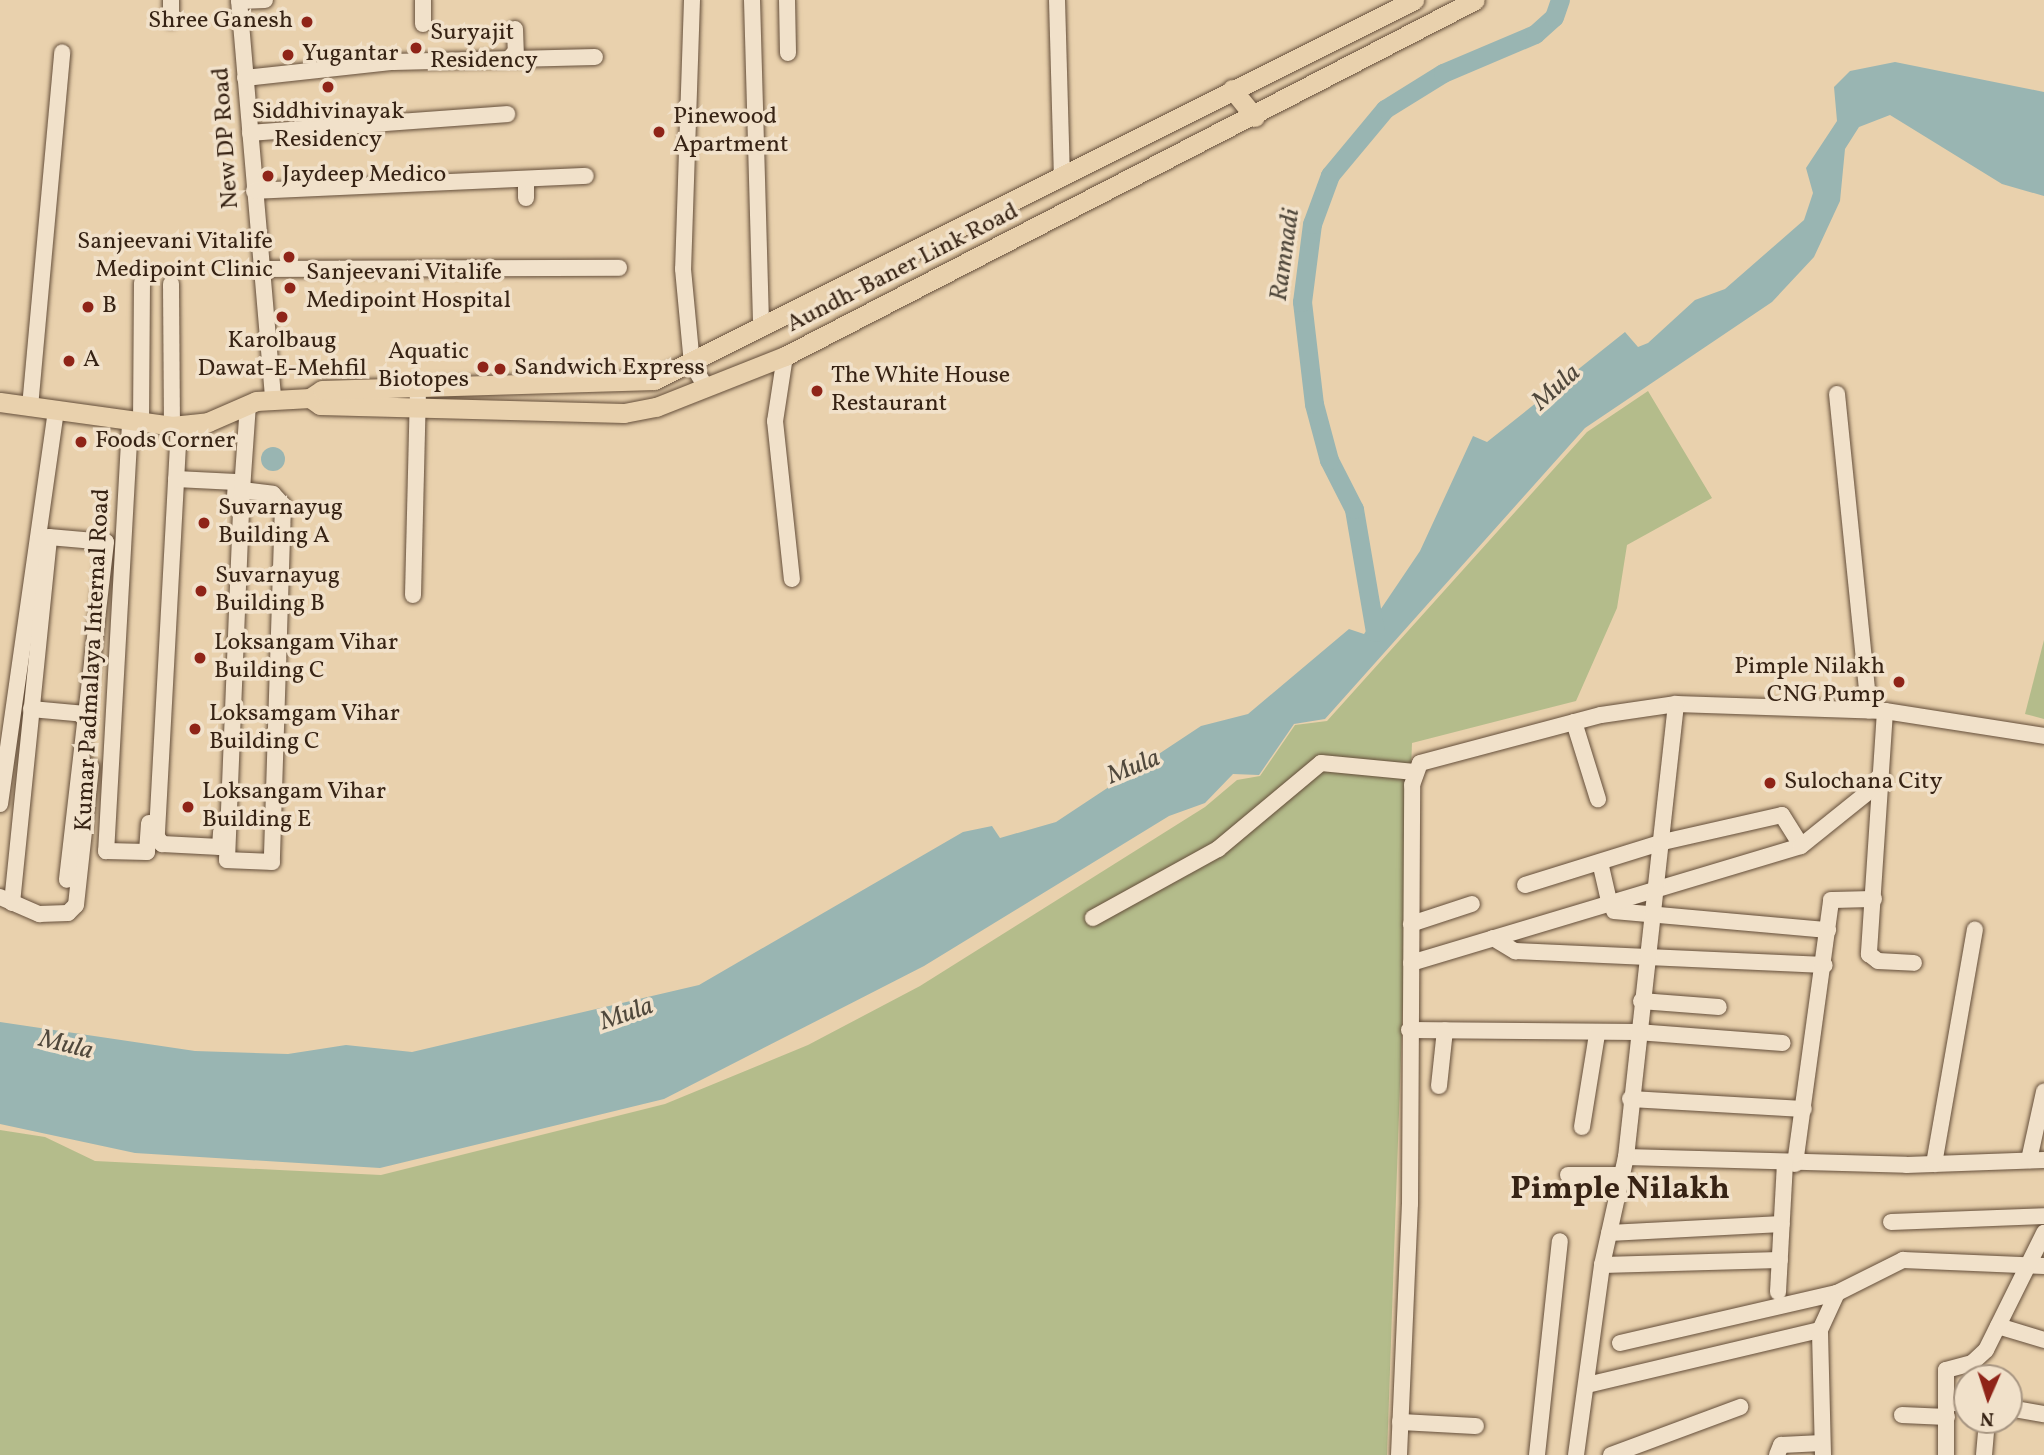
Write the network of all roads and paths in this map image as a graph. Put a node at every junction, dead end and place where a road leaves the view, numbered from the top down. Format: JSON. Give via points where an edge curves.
{"nodes":[{"id":1,"x":171,"y":0,"type":"edge"},
{"id":2,"x":265,"y":0,"type":"edge"},
{"id":3,"x":423,"y":0,"type":"edge"},
{"id":4,"x":692,"y":0,"type":"edge"},
{"id":5,"x":752,"y":0,"type":"edge"},
{"id":6,"x":787,"y":0,"type":"edge"},
{"id":7,"x":1057,"y":0,"type":"edge"},
{"id":8,"x":1414,"y":0,"type":"edge"},
{"id":9,"x":1475,"y":0,"type":"edge"},
{"id":10,"x":239,"y":1,"type":"edge"},
{"id":11,"x":171,"y":20,"type":"dead end"},
{"id":12,"x":423,"y":24,"type":"dead end"},
{"id":13,"x":515,"y":29,"type":"dead end"},
{"id":14,"x":62,"y":52,"type":"dead end"},
{"id":15,"x":788,"y":53,"type":"dead end"},
{"id":16,"x":595,"y":57,"type":"dead end"},
{"id":17,"x":516,"y":59,"type":"junction"},
{"id":18,"x":245,"y":78,"type":"junction"},
{"id":19,"x":1232,"y":89,"type":"junction"},
{"id":20,"x":507,"y":114,"type":"dead end"},
{"id":21,"x":1255,"y":117,"type":"junction"},
{"id":22,"x":250,"y":133,"type":"junction"},
{"id":23,"x":586,"y":176,"type":"dead end"},
{"id":24,"x":1062,"y":178,"type":"junction"},
{"id":25,"x":526,"y":179,"type":"junction"},
{"id":26,"x":254,"y":191,"type":"junction"},
{"id":27,"x":526,"y":198,"type":"dead end"},
{"id":28,"x":1084,"y":204,"type":"junction"},
{"id":29,"x":619,"y":268,"type":"dead end"},
{"id":30,"x":260,"y":269,"type":"junction"},
{"id":31,"x":142,"y":283,"type":"dead end"},
{"id":32,"x":171,"y":284,"type":"dead end"},
{"id":33,"x":761,"y":329,"type":"junction"},
{"id":34,"x":785,"y":356,"type":"junction"},
{"id":35,"x":692,"y":364,"type":"junction"},
{"id":36,"x":417,"y":384,"type":"junction"},
{"id":37,"x":706,"y":387,"type":"junction"},
{"id":38,"x":1837,"y":394,"type":"dead end"},
{"id":39,"x":273,"y":397,"type":"junction"},
{"id":40,"x":310,"y":398,"type":"junction"},
{"id":41,"x":0,"y":402,"type":"edge"},
{"id":42,"x":248,"y":404,"type":"junction"},
{"id":43,"x":30,"y":407,"type":"junction"},
{"id":44,"x":418,"y":407,"type":"junction"},
{"id":45,"x":56,"y":411,"type":"junction"},
{"id":46,"x":133,"y":424,"type":"junction"},
{"id":47,"x":175,"y":426,"type":"junction"},
{"id":48,"x":176,"y":479,"type":"junction"},
{"id":49,"x":242,"y":490,"type":"junction"},
{"id":50,"x":792,"y":579,"type":"dead end"},
{"id":51,"x":413,"y":594,"type":"dead end"},
{"id":52,"x":1676,"y":704,"type":"junction"},
{"id":53,"x":31,"y":709,"type":"junction"},
{"id":54,"x":1877,"y":711,"type":"junction"},
{"id":55,"x":86,"y":715,"type":"junction"},
{"id":56,"x":1574,"y":722,"type":"junction"},
{"id":57,"x":2044,"y":736,"type":"edge"},
{"id":58,"x":1415,"y":772,"type":"junction"},
{"id":59,"x":1883,"y":780,"type":"junction"},
{"id":60,"x":1598,"y":799,"type":"dead end"},
{"id":61,"x":0,"y":804,"type":"edge"},
{"id":62,"x":1663,"y":842,"type":"junction"},
{"id":63,"x":1801,"y":846,"type":"junction"},
{"id":64,"x":1600,"y":862,"type":"junction"},
{"id":65,"x":67,"y":880,"type":"dead end"},
{"id":66,"x":1525,"y":885,"type":"dead end"},
{"id":67,"x":1655,"y":887,"type":"junction"},
{"id":68,"x":1874,"y":899,"type":"junction"},
{"id":69,"x":6,"y":900,"type":"edge"},
{"id":70,"x":1472,"y":904,"type":"dead end"},
{"id":71,"x":1611,"y":906,"type":"junction"},
{"id":72,"x":1649,"y":915,"type":"junction"},
{"id":73,"x":1093,"y":918,"type":"dead end"},
{"id":74,"x":1411,"y":924,"type":"junction"},
{"id":75,"x":1828,"y":930,"type":"junction"},
{"id":76,"x":1975,"y":930,"type":"dead end"},
{"id":77,"x":1493,"y":938,"type":"junction"},
{"id":78,"x":1645,"y":958,"type":"junction"},
{"id":79,"x":1411,"y":963,"type":"junction"},
{"id":80,"x":1914,"y":963,"type":"dead end"},
{"id":81,"x":1825,"y":965,"type":"junction"},
{"id":82,"x":1641,"y":1001,"type":"junction"},
{"id":83,"x":1719,"y":1007,"type":"dead end"},
{"id":84,"x":1409,"y":1030,"type":"junction"},
{"id":85,"x":1445,"y":1030,"type":"junction"},
{"id":86,"x":1637,"y":1032,"type":"junction"},
{"id":87,"x":1597,"y":1034,"type":"junction"},
{"id":88,"x":1783,"y":1043,"type":"dead end"},
{"id":89,"x":1439,"y":1086,"type":"dead end"},
{"id":90,"x":2044,"y":1092,"type":"edge"},
{"id":91,"x":1630,"y":1099,"type":"junction"},
{"id":92,"x":1804,"y":1109,"type":"junction"},
{"id":93,"x":1582,"y":1127,"type":"dead end"},
{"id":94,"x":1626,"y":1157,"type":"junction"},
{"id":95,"x":2036,"y":1160,"type":"edge"},
{"id":96,"x":1790,"y":1164,"type":"junction"},
{"id":97,"x":1934,"y":1164,"type":"junction"},
{"id":98,"x":1568,"y":1175,"type":"dead end"},
{"id":99,"x":1618,"y":1175,"type":"junction"},
{"id":100,"x":2044,"y":1216,"type":"edge"},
{"id":101,"x":1891,"y":1222,"type":"dead end"},
{"id":102,"x":1782,"y":1224,"type":"junction"},
{"id":103,"x":1609,"y":1233,"type":"junction"},
{"id":104,"x":2044,"y":1233,"type":"edge"},
{"id":105,"x":1560,"y":1241,"type":"dead end"},
{"id":106,"x":1780,"y":1260,"type":"junction"},
{"id":107,"x":1602,"y":1265,"type":"junction"},
{"id":108,"x":2038,"y":1266,"type":"edge"},
{"id":109,"x":1778,"y":1292,"type":"dead end"},
{"id":110,"x":1837,"y":1293,"type":"junction"},
{"id":111,"x":1998,"y":1326,"type":"junction"},
{"id":112,"x":1820,"y":1330,"type":"junction"},
{"id":113,"x":2044,"y":1340,"type":"edge"},
{"id":114,"x":1620,"y":1343,"type":"dead end"},
{"id":115,"x":1587,"y":1385,"type":"junction"},
{"id":116,"x":1740,"y":1407,"type":"dead end"},
{"id":117,"x":1953,"y":1408,"type":"edge"},
{"id":118,"x":1947,"y":1410,"type":"junction"},
{"id":119,"x":2023,"y":1410,"type":"edge"},
{"id":120,"x":2044,"y":1414,"type":"edge"},
{"id":121,"x":1902,"y":1415,"type":"dead end"},
{"id":122,"x":1400,"y":1422,"type":"junction"},
{"id":123,"x":1476,"y":1426,"type":"dead end"},
{"id":124,"x":1985,"y":1434,"type":"edge"},
{"id":125,"x":1666,"y":1447,"type":"edge"},
{"id":126,"x":1822,"y":1449,"type":"edge"},
{"id":127,"x":1399,"y":1455,"type":"edge"},
{"id":128,"x":1537,"y":1455,"type":"edge"},
{"id":129,"x":1576,"y":1455,"type":"edge"},
{"id":130,"x":1611,"y":1455,"type":"edge"},
{"id":131,"x":1777,"y":1455,"type":"edge"},
{"id":132,"x":1947,"y":1455,"type":"edge"},
{"id":133,"x":1983,"y":1455,"type":"edge"}],
"edges":[{"from":1,"to":11,"type":"street"},
{"from":2,"to":10,"type":"street"},
{"from":3,"to":12,"type":"street"},
{"from":4,"to":35,"type":"street","via":[[683,257]]},
{"from":5,"to":33,"type":"street"},
{"from":6,"to":15,"type":"street"},
{"from":7,"to":24,"type":"street"},
{"from":8,"to":19,"type":"main road","name":"Aundh-Baner Link Road"},
{"from":9,"to":21,"type":"main road","name":"Aundh-Baner Link Road"},
{"from":10,"to":18,"type":"street","name":"New DP Road"},
{"from":13,"to":17,"type":"street"},
{"from":14,"to":43,"type":"street"},
{"from":16,"to":17,"type":"street"},
{"from":17,"to":18,"type":"street","via":[[393,62]]},
{"from":18,"to":22,"type":"street","name":"New DP Road"},
{"from":19,"to":21,"type":"main road"},
{"from":19,"to":24,"type":"main road","name":"Aundh-Baner Link Road"},
{"from":20,"to":22,"type":"street"},
{"from":21,"to":28,"type":"main road","name":"Aundh-Baner Link Road"},
{"from":22,"to":26,"type":"street","name":"New DP Road"},
{"from":23,"to":25,"type":"street"},
{"from":24,"to":28,"type":"main road"},
{"from":24,"to":33,"type":"main road","name":"Aundh-Baner Link Road"},
{"from":25,"to":26,"type":"street"},
{"from":25,"to":27,"type":"street"},
{"from":26,"to":30,"type":"street","name":"New DP Road"},
{"from":28,"to":34,"type":"main road","name":"Aundh-Baner Link Road"},
{"from":29,"to":30,"type":"street"},
{"from":30,"to":39,"type":"street","name":"New DP Road"},
{"from":31,"to":46,"type":"street"},
{"from":32,"to":47,"type":"street"},
{"from":33,"to":35,"type":"main road","name":"Aundh-Baner Link Road"},
{"from":34,"to":37,"type":"main road","name":"Aundh-Baner Link Road"},
{"from":34,"to":50,"type":"street","via":[[775,421]]},
{"from":35,"to":36,"type":"main road","name":"Aundh-Baner Link Road","via":[[624,384]]},
{"from":35,"to":37,"type":"street"},
{"from":36,"to":40,"type":"main road","name":"Aundh-Baner Link Road","via":[[322,390]]},
{"from":36,"to":44,"type":"street"},
{"from":37,"to":44,"type":"main road","name":"Aundh-Baner Link Road","via":[[624,413]]},
{"from":38,"to":54,"type":"street"},
{"from":39,"to":40,"type":"main road","name":"Aundh-Baner Link Road"},
{"from":39,"to":42,"type":"main road","name":"Aundh-Baner Link Road"},
{"from":40,"to":44,"type":"main road","name":"Aundh-Baner Link Road","via":[[320,405]]},
{"from":41,"to":43,"type":"main road","name":"Aundh-Baner Link Road"},
{"from":42,"to":47,"type":"main road","name":"Aundh-Baner Link Road","via":[[208,422]]},
{"from":42,"to":49,"type":"street"},
{"from":43,"to":45,"type":"main road","name":"Aundh-Baner Link Road"},
{"from":44,"to":51,"type":"street"},
{"from":45,"to":46,"type":"main road","name":"Aundh-Baner Link Road"},
{"from":45,"to":61,"type":"street"},
{"from":46,"to":47,"type":"main road","name":"Aundh-Baner Link Road"},
{"from":46,"to":47,"type":"street","name":"Kumar Padmalaya Internal Road","via":[[106,850],[147,852]]},
{"from":46,"to":69,"type":"street","via":[[76,905],[68,912],[39,914]]},
{"from":47,"to":48,"type":"street"},
{"from":48,"to":48,"type":"street","via":[[158,837],[162,844],[220,847],[236,482]]},
{"from":49,"to":49,"type":"street","via":[[227,861],[272,862],[284,505],[274,494]]},
{"from":52,"to":54,"type":"street"},
{"from":52,"to":56,"type":"street"},
{"from":52,"to":62,"type":"street"},
{"from":53,"to":55,"type":"street"},
{"from":53,"to":55,"type":"street","via":[[48,537],[106,542]]},
{"from":53,"to":69,"type":"street"},
{"from":54,"to":57,"type":"street"},
{"from":54,"to":59,"type":"street"},
{"from":55,"to":65,"type":"street"},
{"from":56,"to":58,"type":"street","via":[[1433,756]]},
{"from":56,"to":60,"type":"street"},
{"from":58,"to":73,"type":"street","via":[[1321,763],[1218,849]]},
{"from":58,"to":74,"type":"street"},
{"from":59,"to":63,"type":"street"},
{"from":59,"to":68,"type":"street"},
{"from":62,"to":63,"type":"street","via":[[1782,816]]},
{"from":62,"to":64,"type":"street"},
{"from":62,"to":67,"type":"street"},
{"from":63,"to":67,"type":"street"},
{"from":64,"to":66,"type":"street"},
{"from":64,"to":71,"type":"street"},
{"from":67,"to":71,"type":"street"},
{"from":67,"to":72,"type":"street"},
{"from":68,"to":75,"type":"street","via":[[1831,900]]},
{"from":68,"to":80,"type":"street","via":[[1871,958]]},
{"from":70,"to":74,"type":"street"},
{"from":71,"to":72,"type":"street"},
{"from":71,"to":77,"type":"street"},
{"from":72,"to":75,"type":"street"},
{"from":72,"to":78,"type":"street"},
{"from":74,"to":79,"type":"street"},
{"from":75,"to":81,"type":"street"},
{"from":76,"to":97,"type":"street"},
{"from":77,"to":78,"type":"street","via":[[1515,951]]},
{"from":77,"to":79,"type":"street"},
{"from":78,"to":81,"type":"street"},
{"from":78,"to":82,"type":"street"},
{"from":79,"to":84,"type":"street"},
{"from":81,"to":92,"type":"street"},
{"from":82,"to":83,"type":"street"},
{"from":82,"to":86,"type":"street"},
{"from":84,"to":85,"type":"street"},
{"from":84,"to":122,"type":"street","via":[[1410,1204]]},
{"from":85,"to":87,"type":"street"},
{"from":85,"to":89,"type":"street"},
{"from":86,"to":87,"type":"street"},
{"from":86,"to":88,"type":"street"},
{"from":86,"to":91,"type":"street"},
{"from":87,"to":93,"type":"street"},
{"from":90,"to":95,"type":"street"},
{"from":91,"to":92,"type":"street"},
{"from":91,"to":94,"type":"street"},
{"from":92,"to":96,"type":"street"},
{"from":94,"to":96,"type":"street"},
{"from":94,"to":99,"type":"street"},
{"from":95,"to":97,"type":"street"},
{"from":96,"to":97,"type":"street"},
{"from":96,"to":102,"type":"street"},
{"from":98,"to":99,"type":"street"},
{"from":99,"to":103,"type":"street"},
{"from":100,"to":101,"type":"street"},
{"from":102,"to":103,"type":"street"},
{"from":102,"to":106,"type":"street"},
{"from":103,"to":107,"type":"street"},
{"from":104,"to":108,"type":"street"},
{"from":105,"to":128,"type":"street"},
{"from":106,"to":107,"type":"street"},
{"from":106,"to":109,"type":"street"},
{"from":107,"to":115,"type":"street"},
{"from":108,"to":110,"type":"street","via":[[1902,1260]]},
{"from":108,"to":111,"type":"street"},
{"from":110,"to":112,"type":"street"},
{"from":110,"to":114,"type":"street"},
{"from":111,"to":113,"type":"street"},
{"from":111,"to":118,"type":"street","via":[[1972,1363],[1946,1370]]},
{"from":112,"to":115,"type":"street"},
{"from":112,"to":126,"type":"street"},
{"from":115,"to":129,"type":"street"},
{"from":116,"to":125,"type":"street"},
{"from":117,"to":118,"type":"street"},
{"from":118,"to":121,"type":"street"},
{"from":118,"to":132,"type":"street"},
{"from":119,"to":120,"type":"street"},
{"from":122,"to":123,"type":"street"},
{"from":122,"to":127,"type":"street"},
{"from":124,"to":133,"type":"street"},
{"from":125,"to":130,"type":"street"},
{"from":126,"to":131,"type":"street","via":[[1781,1445]]}]}
